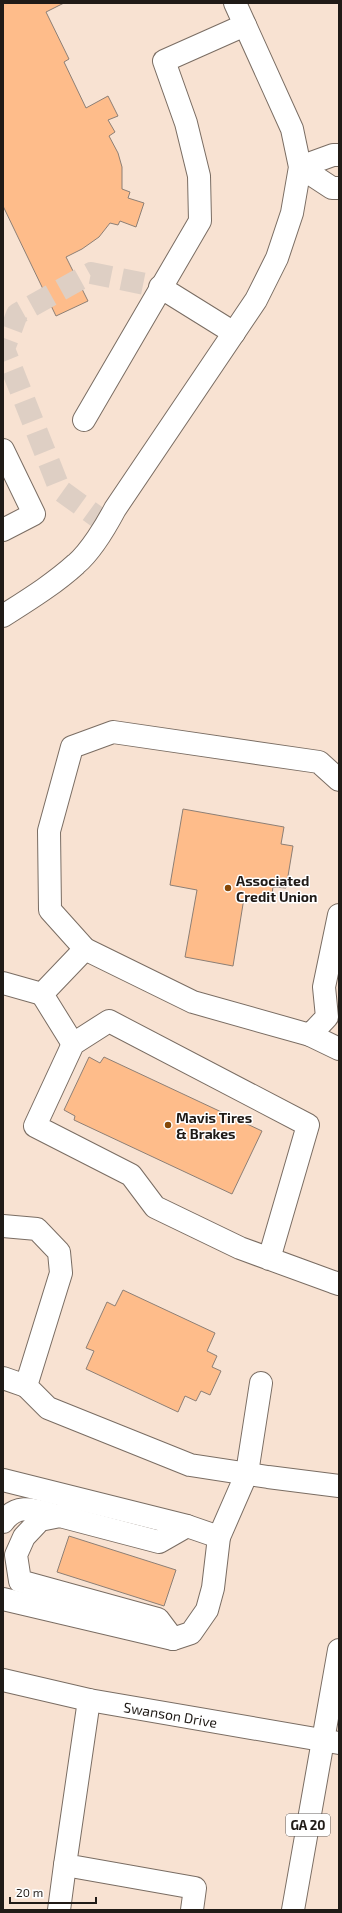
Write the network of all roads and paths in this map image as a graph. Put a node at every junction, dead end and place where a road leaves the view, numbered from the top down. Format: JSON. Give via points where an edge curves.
{"nodes":[{"id":1,"x":235,"y":3,"type":"edge"},
{"id":2,"x":245,"y":25,"type":"junction"},
{"id":3,"x":339,"y":156,"type":"edge"},
{"id":4,"x":300,"y":167,"type":"junction"},
{"id":5,"x":339,"y":188,"type":"edge"},
{"id":6,"x":160,"y":287,"type":"junction"},
{"id":7,"x":234,"y":333,"type":"junction"},
{"id":8,"x":84,"y":420,"type":"dead end"},
{"id":9,"x":3,"y":450,"type":"edge"},
{"id":10,"x":3,"y":530,"type":"edge"},
{"id":11,"x":3,"y":616,"type":"edge"},
{"id":12,"x":339,"y":780,"type":"edge"},
{"id":13,"x":339,"y":915,"type":"edge"},
{"id":14,"x":85,"y":949,"type":"junction"},
{"id":15,"x":3,"y":983,"type":"edge"},
{"id":16,"x":42,"y":994,"type":"junction"},
{"id":17,"x":333,"y":1018,"type":"edge"},
{"id":18,"x":310,"y":1035,"type":"junction"},
{"id":19,"x":73,"y":1044,"type":"junction"},
{"id":20,"x":339,"y":1049,"type":"edge"},
{"id":21,"x":3,"y":1226,"type":"edge"},
{"id":22,"x":269,"y":1258,"type":"junction"},
{"id":23,"x":339,"y":1284,"type":"edge"},
{"id":24,"x":3,"y":1378,"type":"edge"},
{"id":25,"x":261,"y":1383,"type":"dead end"},
{"id":26,"x":26,"y":1386,"type":"junction"},
{"id":27,"x":247,"y":1473,"type":"junction"},
{"id":28,"x":3,"y":1480,"type":"edge"},
{"id":29,"x":339,"y":1486,"type":"edge"},
{"id":30,"x":60,"y":1516,"type":"junction"},
{"id":31,"x":3,"y":1522,"type":"edge"},
{"id":32,"x":187,"y":1526,"type":"junction"},
{"id":33,"x":219,"y":1537,"type":"junction"},
{"id":34,"x":12,"y":1578,"type":"edge"},
{"id":35,"x":3,"y":1599,"type":"edge"},
{"id":36,"x":173,"y":1639,"type":"junction"},
{"id":37,"x":339,"y":1650,"type":"edge"},
{"id":38,"x":3,"y":1680,"type":"edge"},
{"id":39,"x":89,"y":1700,"type":"junction"},
{"id":40,"x":331,"y":1741,"type":"edge"},
{"id":41,"x":65,"y":1865,"type":"junction"},
{"id":42,"x":59,"y":1910,"type":"edge"},
{"id":43,"x":192,"y":1910,"type":"edge"},
{"id":44,"x":293,"y":1910,"type":"edge"}],
"edges":[{"from":1,"to":2,"type":"main road"},
{"from":2,"to":4,"type":"main road","via":[[292,129]]},
{"from":2,"to":6,"type":"main road","via":[[164,61],[186,123],[199,176],[200,221]]},
{"from":3,"to":4,"type":"main road","via":[[333,155]]},
{"from":4,"to":5,"type":"main road","via":[[332,188]]},
{"from":4,"to":7,"type":"main road","via":[[292,213],[277,258],[256,300]]},
{"from":6,"to":7,"type":"main road"},
{"from":6,"to":8,"type":"main road"},
{"from":7,"to":11,"type":"main road","via":[[107,524],[77,563],[32,598]]},
{"from":9,"to":10,"type":"main road","via":[[34,514]]},
{"from":12,"to":14,"type":"main road","via":[[319,762],[113,732],[72,747],[49,831],[50,910]]},
{"from":13,"to":17,"type":"main road","via":[[324,987]]},
{"from":14,"to":16,"type":"main road"},
{"from":14,"to":18,"type":"main road","via":[[193,1002]]},
{"from":15,"to":16,"type":"main road"},
{"from":16,"to":19,"type":"main road"},
{"from":17,"to":18,"type":"main road"},
{"from":18,"to":20,"type":"main road"},
{"from":19,"to":22,"type":"main road","via":[[35,1126],[131,1175],[155,1207],[240,1248]]},
{"from":19,"to":22,"type":"main road","via":[[109,1021],[308,1125]]},
{"from":21,"to":26,"type":"main road","via":[[37,1229],[59,1252],[61,1273]]},
{"from":22,"to":23,"type":"main road"},
{"from":24,"to":26,"type":"main road"},
{"from":25,"to":27,"type":"main road"},
{"from":26,"to":27,"type":"main road","via":[[48,1408],[84,1424],[190,1464]]},
{"from":27,"to":29,"type":"main road"},
{"from":27,"to":33,"type":"main road"},
{"from":28,"to":32,"type":"main road"},
{"from":30,"to":31,"type":"main road","via":[[25,1508],[10,1513]]},
{"from":30,"to":32,"type":"main road","via":[[159,1542]]},
{"from":30,"to":34,"type":"main road","via":[[40,1520],[24,1537],[16,1555],[17,1571]]},
{"from":32,"to":33,"type":"main road"},
{"from":33,"to":36,"type":"main road","via":[[208,1610],[191,1633]]},
{"from":34,"to":36,"type":"main road","via":[[158,1620]]},
{"from":35,"to":36,"type":"main road"},
{"from":37,"to":40,"type":"main road","number":"GA 20"},
{"from":38,"to":39,"type":"main road","name":"Swanson Drive"},
{"from":39,"to":40,"type":"main road","name":"Swanson Drive"},
{"from":39,"to":41,"type":"main road"},
{"from":40,"to":44,"type":"main road","number":"GA 20"},
{"from":41,"to":42,"type":"main road"},
{"from":41,"to":43,"type":"main road","via":[[194,1888]]}]}
